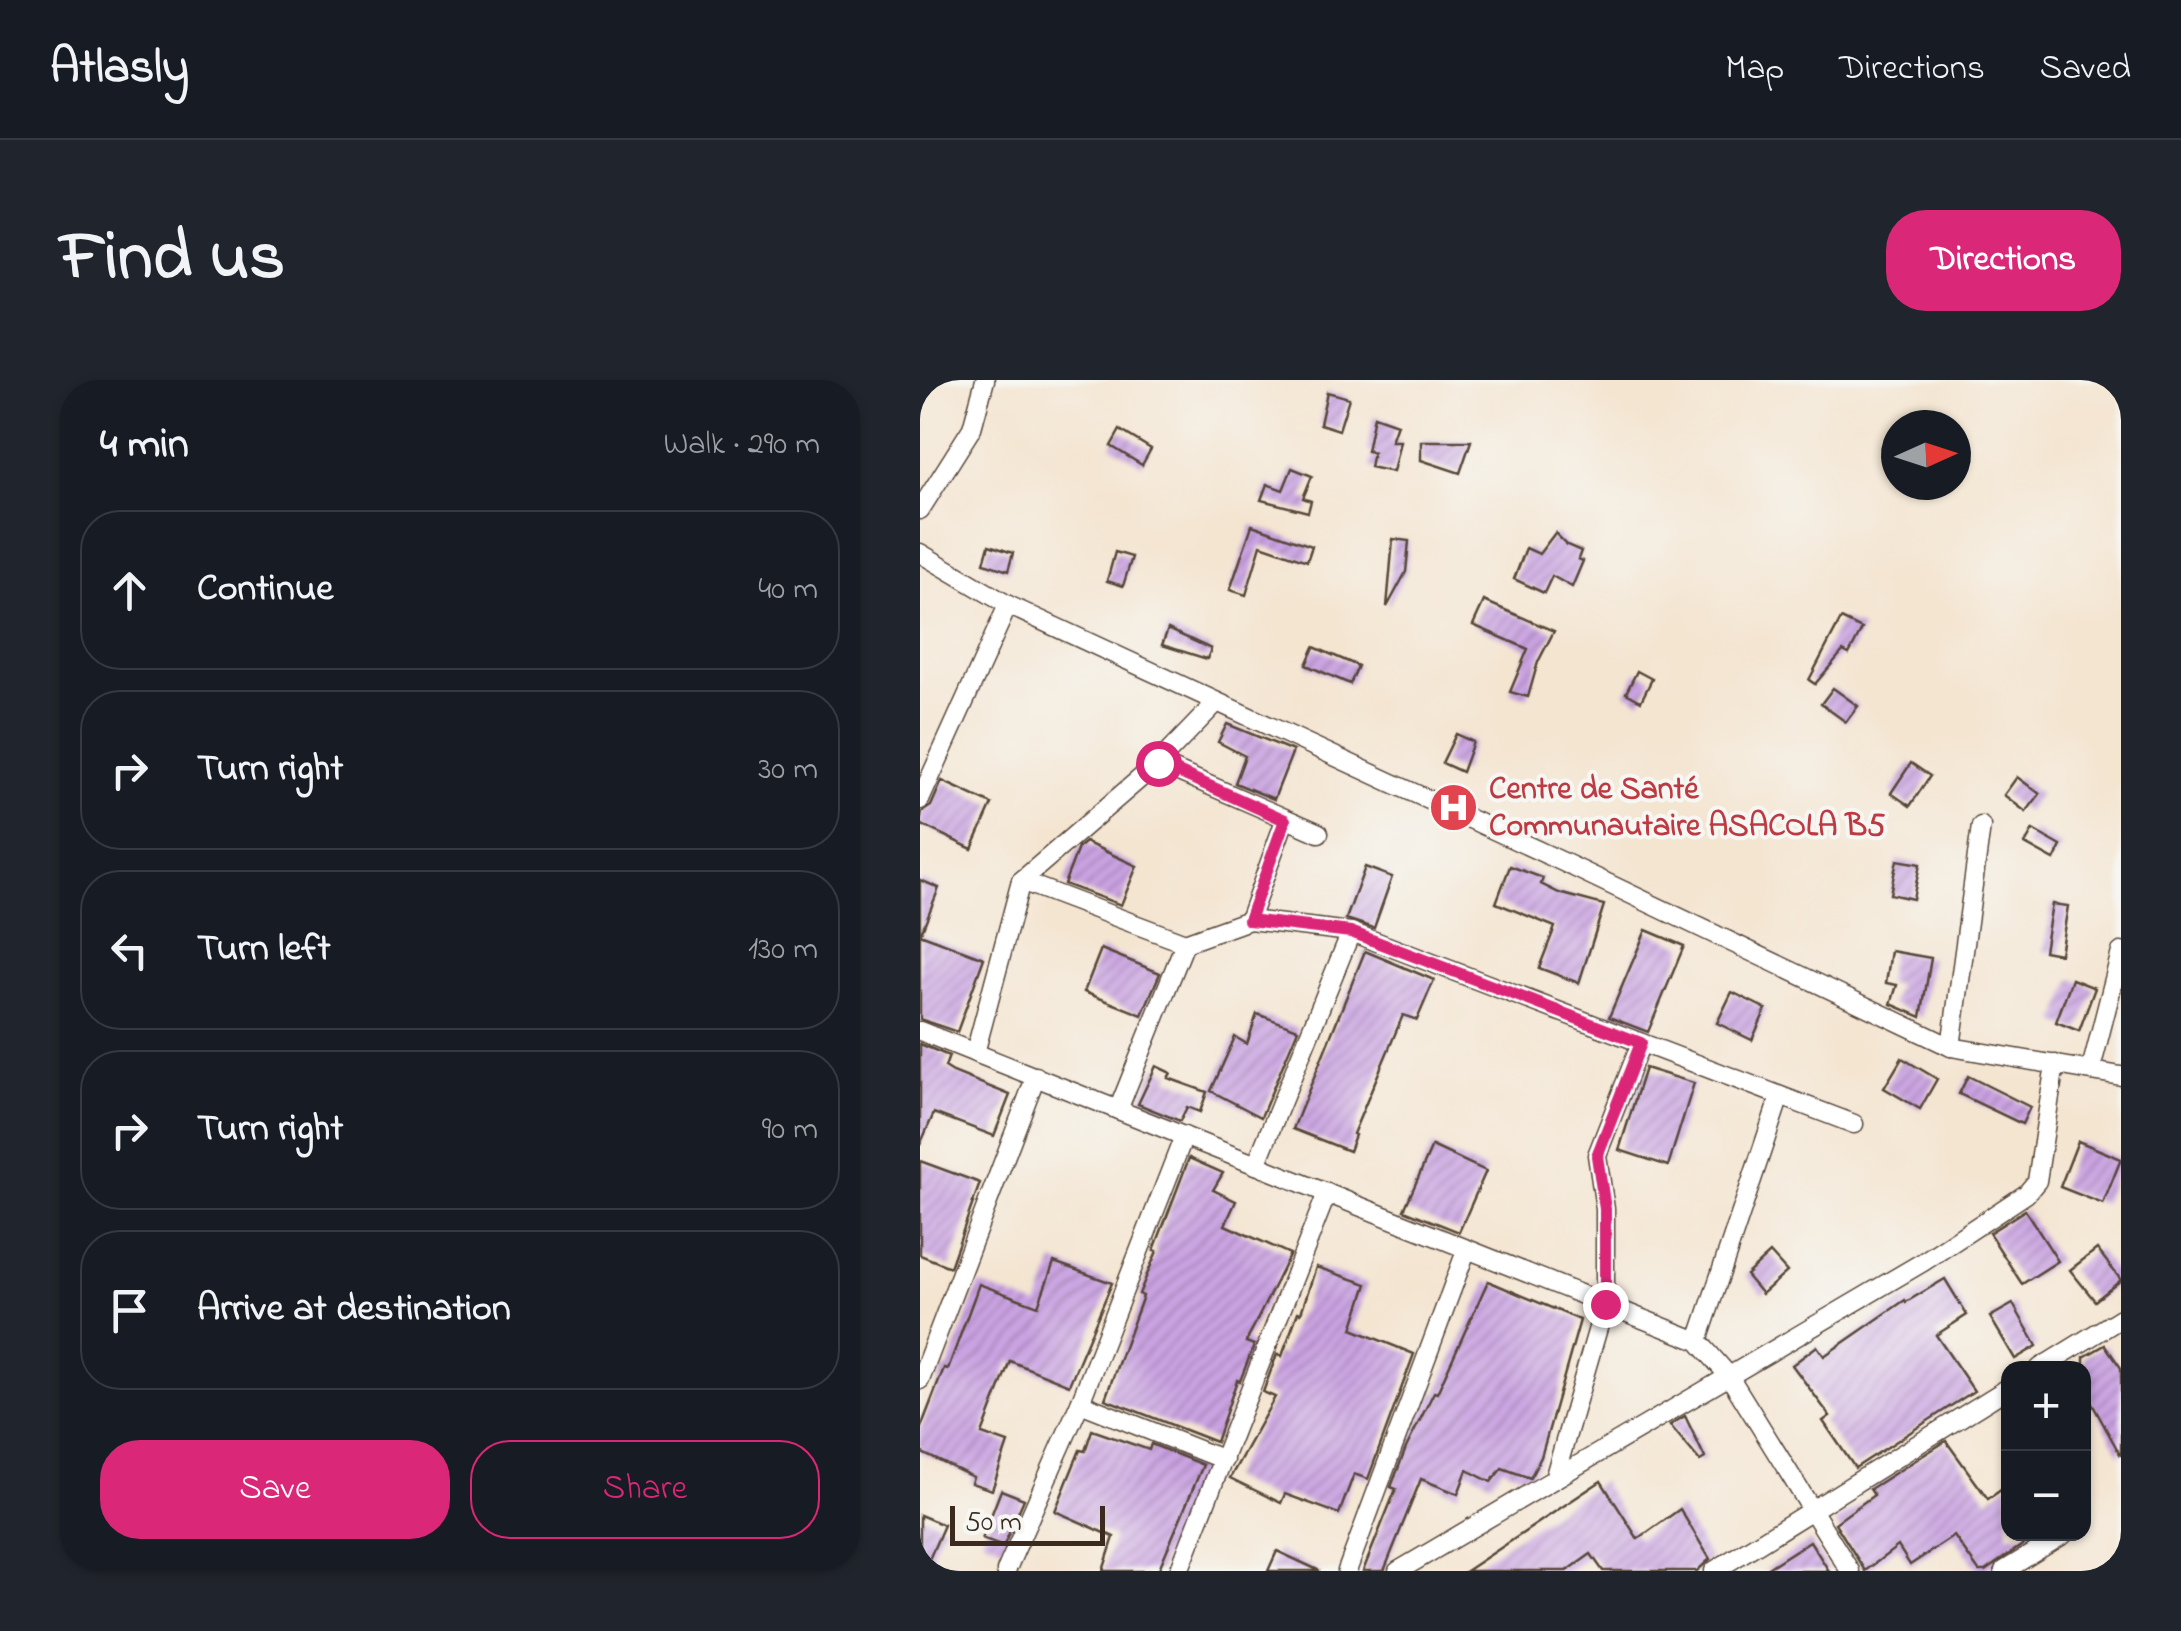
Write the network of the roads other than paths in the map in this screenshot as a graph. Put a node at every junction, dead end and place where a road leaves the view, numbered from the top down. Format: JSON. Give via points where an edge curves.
{"nodes":[{"id":1,"x":985,"y":380,"type":"edge"},
{"id":2,"x":920,"y":510,"type":"edge"},
{"id":3,"x":920,"y":553,"type":"edge"},
{"id":4,"x":1008,"y":605,"type":"junction"},
{"id":5,"x":1216,"y":703,"type":"junction"},
{"id":6,"x":1158,"y":763,"type":"junction"},
{"id":7,"x":920,"y":800,"type":"edge"},
{"id":8,"x":1285,"y":820,"type":"junction"},
{"id":9,"x":1981,"y":826,"type":"dead end"},
{"id":10,"x":1319,"y":833,"type":"dead end"},
{"id":11,"x":1022,"y":880,"type":"junction"},
{"id":12,"x":1249,"y":920,"type":"junction"},
{"id":13,"x":1351,"y":932,"type":"junction"},
{"id":14,"x":1185,"y":943,"type":"junction"},
{"id":15,"x":2121,"y":952,"type":"edge"},
{"id":16,"x":920,"y":1031,"type":"edge"},
{"id":17,"x":1641,"y":1043,"type":"junction"},
{"id":18,"x":1950,"y":1047,"type":"junction"},
{"id":19,"x":975,"y":1053,"type":"junction"},
{"id":20,"x":2055,"y":1064,"type":"junction"},
{"id":21,"x":2091,"y":1070,"type":"junction"},
{"id":22,"x":1036,"y":1076,"type":"junction"},
{"id":23,"x":2121,"y":1076,"type":"edge"},
{"id":24,"x":1780,"y":1096,"type":"junction"},
{"id":25,"x":1118,"y":1110,"type":"junction"},
{"id":26,"x":1854,"y":1124,"type":"dead end"},
{"id":27,"x":1184,"y":1136,"type":"junction"},
{"id":28,"x":1256,"y":1165,"type":"junction"},
{"id":29,"x":1327,"y":1193,"type":"junction"},
{"id":30,"x":1466,"y":1251,"type":"junction"},
{"id":31,"x":1605,"y":1304,"type":"junction"},
{"id":32,"x":2121,"y":1318,"type":"edge"},
{"id":33,"x":1698,"y":1341,"type":"junction"},
{"id":34,"x":2051,"y":1361,"type":"edge"},
{"id":35,"x":1729,"y":1376,"type":"junction"},
{"id":36,"x":920,"y":1380,"type":"edge"},
{"id":37,"x":2001,"y":1392,"type":"edge"},
{"id":38,"x":1080,"y":1403,"type":"junction"},
{"id":39,"x":1224,"y":1460,"type":"junction"},
{"id":40,"x":1554,"y":1479,"type":"junction"},
{"id":41,"x":1812,"y":1510,"type":"junction"},
{"id":42,"x":2053,"y":1541,"type":"edge"},
{"id":43,"x":1006,"y":1571,"type":"edge"},
{"id":44,"x":1179,"y":1571,"type":"edge"},
{"id":45,"x":1347,"y":1571,"type":"edge"},
{"id":46,"x":1398,"y":1571,"type":"edge"},
{"id":47,"x":1714,"y":1571,"type":"edge"},
{"id":48,"x":1850,"y":1571,"type":"edge"},
{"id":49,"x":2004,"y":1571,"type":"edge"}],
"edges":[{"from":1,"to":2,"type":"street","via":[[972,428]]},
{"from":3,"to":4,"type":"street"},
{"from":4,"to":5,"type":"street"},
{"from":4,"to":7,"type":"street"},
{"from":5,"to":6,"type":"street"},
{"from":5,"to":18,"type":"street"},
{"from":6,"to":8,"type":"street"},
{"from":6,"to":11,"type":"street"},
{"from":8,"to":10,"type":"street"},
{"from":8,"to":12,"type":"street"},
{"from":9,"to":18,"type":"street"},
{"from":11,"to":14,"type":"street"},
{"from":11,"to":19,"type":"street"},
{"from":12,"to":13,"type":"street"},
{"from":12,"to":14,"type":"street"},
{"from":13,"to":17,"type":"street"},
{"from":13,"to":28,"type":"street"},
{"from":14,"to":25,"type":"street"},
{"from":15,"to":21,"type":"street"},
{"from":16,"to":19,"type":"street"},
{"from":17,"to":24,"type":"street"},
{"from":17,"to":31,"type":"street","via":[[1597,1156],[1605,1209]]},
{"from":18,"to":20,"type":"street"},
{"from":19,"to":22,"type":"street"},
{"from":20,"to":21,"type":"street"},
{"from":20,"to":35,"type":"street","via":[[2036,1181],[2026,1194]]},
{"from":21,"to":23,"type":"street"},
{"from":22,"to":25,"type":"street"},
{"from":22,"to":36,"type":"street"},
{"from":24,"to":26,"type":"street"},
{"from":24,"to":33,"type":"street"},
{"from":25,"to":27,"type":"street"},
{"from":27,"to":28,"type":"street"},
{"from":27,"to":38,"type":"street"},
{"from":28,"to":29,"type":"street"},
{"from":29,"to":30,"type":"street"},
{"from":29,"to":39,"type":"street"},
{"from":30,"to":31,"type":"street"},
{"from":30,"to":45,"type":"street"},
{"from":31,"to":33,"type":"street"},
{"from":31,"to":40,"type":"street"},
{"from":32,"to":34,"type":"street"},
{"from":33,"to":35,"type":"street"},
{"from":35,"to":40,"type":"street"},
{"from":35,"to":41,"type":"street"},
{"from":37,"to":41,"type":"street"},
{"from":38,"to":39,"type":"street"},
{"from":38,"to":43,"type":"street"},
{"from":39,"to":44,"type":"street"},
{"from":40,"to":46,"type":"street"},
{"from":41,"to":47,"type":"street"},
{"from":41,"to":48,"type":"street"},
{"from":42,"to":49,"type":"street"}]}
